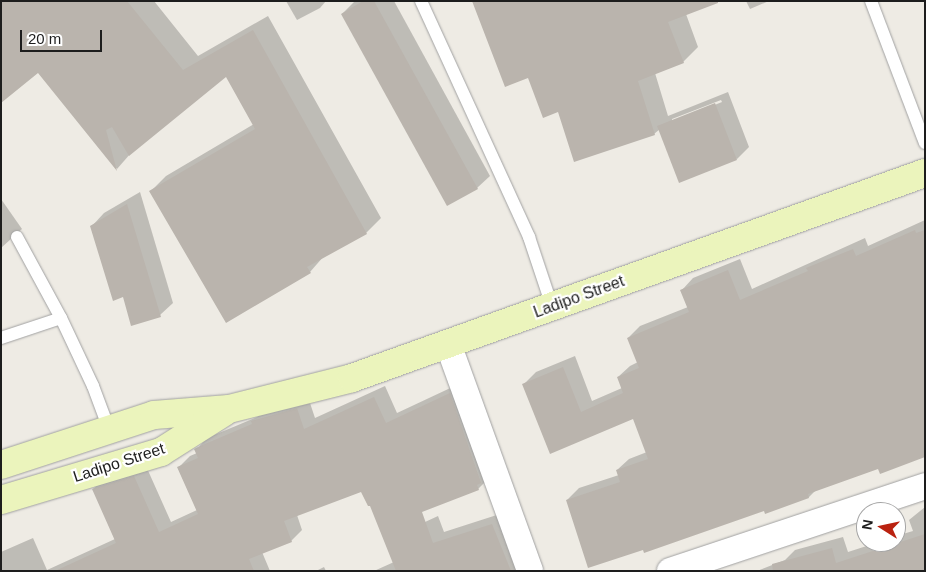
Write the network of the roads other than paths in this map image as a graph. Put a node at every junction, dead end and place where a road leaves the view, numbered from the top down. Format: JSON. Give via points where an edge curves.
{"nodes":[{"id":1,"x":421,"y":1,"type":"edge"},
{"id":2,"x":871,"y":1,"type":"edge"},
{"id":3,"x":925,"y":143,"type":"edge"},
{"id":4,"x":925,"y":173,"type":"edge"},
{"id":5,"x":17,"y":238,"type":"dead end"},
{"id":6,"x":552,"y":306,"type":"junction"},
{"id":7,"x":61,"y":318,"type":"junction"},
{"id":8,"x":1,"y":338,"type":"edge"},
{"id":9,"x":448,"y":344,"type":"junction"},
{"id":10,"x":229,"y":409,"type":"junction"},
{"id":11,"x":110,"y":430,"type":"junction"},
{"id":12,"x":1,"y":465,"type":"edge"},
{"id":13,"x":925,"y":486,"type":"edge"},
{"id":14,"x":1,"y":500,"type":"edge"},
{"id":15,"x":530,"y":571,"type":"edge"},
{"id":16,"x":670,"y":571,"type":"edge"}],
"edges":[{"from":1,"to":6,"type":"lane","via":[[529,237]]},
{"from":2,"to":3,"type":"lane"},
{"from":4,"to":6,"type":"main road","name":"Ladipo Street"},
{"from":5,"to":7,"type":"lane"},
{"from":6,"to":9,"type":"main road","name":"Ladipo Street"},
{"from":7,"to":8,"type":"lane"},
{"from":7,"to":11,"type":"lane"},
{"from":9,"to":10,"type":"main road","name":"Ladipo Street","via":[[352,378]]},
{"from":9,"to":15,"type":"street"},
{"from":10,"to":11,"type":"main road","name":"Ladipo Street","via":[[154,416]]},
{"from":10,"to":14,"type":"main road","name":"Ladipo Street","via":[[161,452]]},
{"from":11,"to":12,"type":"main road","name":"Ladipo Street"},
{"from":13,"to":16,"type":"street"}]}
